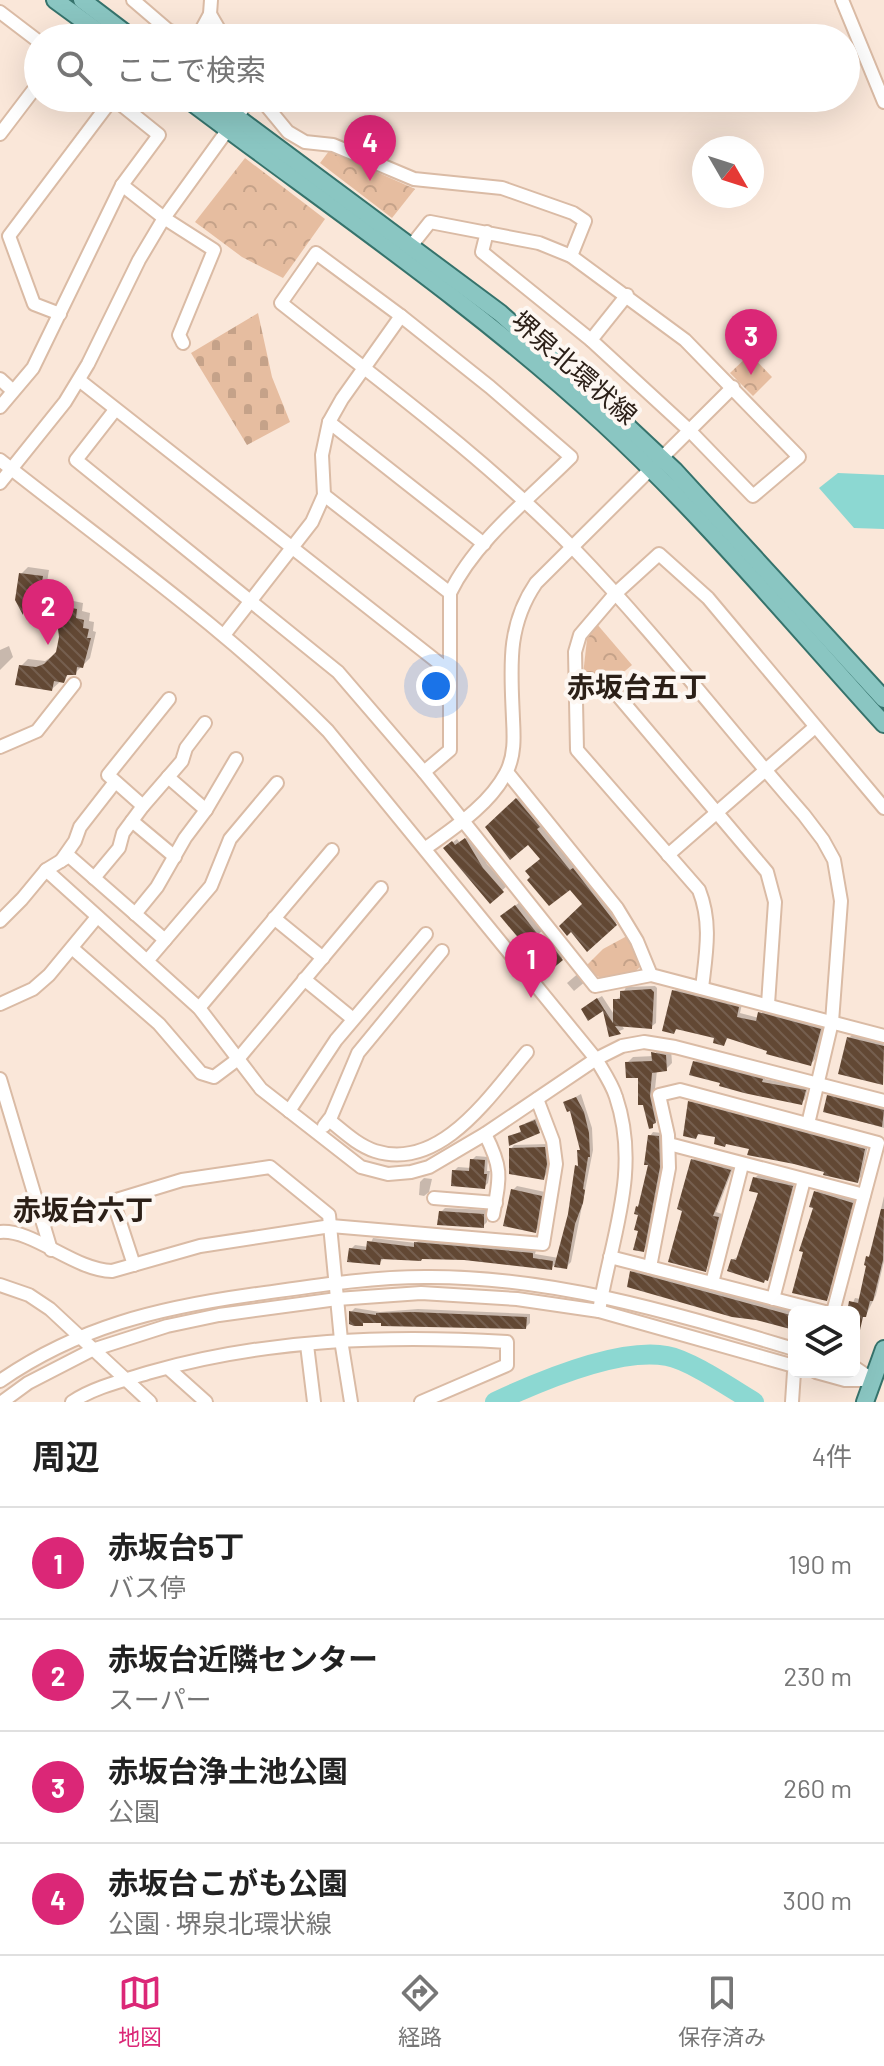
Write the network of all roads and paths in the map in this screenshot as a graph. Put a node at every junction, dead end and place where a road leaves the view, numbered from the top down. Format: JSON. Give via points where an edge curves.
{"nodes":[{"id":1,"x":55,"y":0,"type":"edge"},
{"id":2,"x":82,"y":0,"type":"edge"},
{"id":3,"x":133,"y":0,"type":"edge"},
{"id":4,"x":211,"y":0,"type":"edge"},
{"id":5,"x":842,"y":0,"type":"edge"},
{"id":6,"x":210,"y":14,"type":"junction"},
{"id":7,"x":1,"y":15,"type":"edge"},
{"id":8,"x":88,"y":24,"type":"edge"},
{"id":9,"x":114,"y":24,"type":"edge"},
{"id":10,"x":161,"y":24,"type":"edge"},
{"id":11,"x":205,"y":24,"type":"edge"},
{"id":12,"x":216,"y":24,"type":"edge"},
{"id":13,"x":852,"y":24,"type":"edge"},
{"id":14,"x":24,"y":31,"type":"edge"},
{"id":15,"x":860,"y":44,"type":"edge"},
{"id":16,"x":24,"y":102,"type":"edge"},
{"id":17,"x":884,"y":102,"type":"edge"},
{"id":18,"x":102,"y":112,"type":"edge"},
{"id":19,"x":130,"y":112,"type":"edge"},
{"id":20,"x":212,"y":112,"type":"edge"},
{"id":21,"x":223,"y":112,"type":"edge"},
{"id":22,"x":241,"y":112,"type":"edge"},
{"id":23,"x":272,"y":112,"type":"edge"},
{"id":24,"x":233,"y":123,"type":"junction"},
{"id":25,"x":0,"y":134,"type":"edge"},
{"id":26,"x":122,"y":185,"type":"junction"},
{"id":27,"x":164,"y":218,"type":"junction"},
{"id":28,"x":487,"y":232,"type":"junction"},
{"id":29,"x":411,"y":246,"type":"junction"},
{"id":30,"x":571,"y":256,"type":"junction"},
{"id":31,"x":627,"y":295,"type":"junction"},
{"id":32,"x":60,"y":314,"type":"junction"},
{"id":33,"x":401,"y":316,"type":"junction"},
{"id":34,"x":591,"y":340,"type":"junction"},
{"id":35,"x":183,"y":343,"type":"dead end"},
{"id":36,"x":364,"y":368,"type":"junction"},
{"id":37,"x":0,"y":379,"type":"edge"},
{"id":38,"x":79,"y":380,"type":"junction"},
{"id":39,"x":733,"y":387,"type":"junction"},
{"id":40,"x":13,"y":391,"type":"junction"},
{"id":41,"x":0,"y":407,"type":"edge"},
{"id":42,"x":115,"y":410,"type":"junction"},
{"id":43,"x":329,"y":422,"type":"junction"},
{"id":44,"x":690,"y":431,"type":"junction"},
{"id":45,"x":0,"y":460,"type":"edge"},
{"id":46,"x":656,"y":463,"type":"junction"},
{"id":47,"x":12,"y":469,"type":"junction"},
{"id":48,"x":0,"y":483,"type":"edge"},
{"id":49,"x":324,"y":495,"type":"junction"},
{"id":50,"x":525,"y":503,"type":"junction"},
{"id":51,"x":484,"y":544,"type":"junction"},
{"id":52,"x":572,"y":547,"type":"junction"},
{"id":53,"x":293,"y":549,"type":"junction"},
{"id":54,"x":450,"y":593,"type":"junction"},
{"id":55,"x":615,"y":594,"type":"junction"},
{"id":56,"x":252,"y":600,"type":"junction"},
{"id":57,"x":224,"y":635,"type":"junction"},
{"id":58,"x":449,"y":671,"type":"junction"},
{"id":59,"x":74,"y":684,"type":"dead end"},
{"id":60,"x":577,"y":691,"type":"junction"},
{"id":61,"x":169,"y":699,"type":"dead end"},
{"id":62,"x":884,"y":699,"type":"edge"},
{"id":63,"x":205,"y":723,"type":"dead end"},
{"id":64,"x":884,"y":724,"type":"edge"},
{"id":65,"x":815,"y":727,"type":"junction"},
{"id":66,"x":0,"y":747,"type":"edge"},
{"id":67,"x":236,"y":759,"type":"dead end"},
{"id":68,"x":424,"y":772,"type":"junction"},
{"id":69,"x":507,"y":772,"type":"junction"},
{"id":70,"x":766,"y":772,"type":"junction"},
{"id":71,"x":168,"y":777,"type":"junction"},
{"id":72,"x":115,"y":782,"type":"junction"},
{"id":73,"x":277,"y":783,"type":"dead end"},
{"id":74,"x":143,"y":806,"type":"junction"},
{"id":75,"x":884,"y":808,"type":"edge"},
{"id":76,"x":206,"y":810,"type":"junction"},
{"id":77,"x":717,"y":813,"type":"junction"},
{"id":78,"x":132,"y":821,"type":"junction"},
{"id":79,"x":462,"y":821,"type":"junction"},
{"id":80,"x":426,"y":848,"type":"junction"},
{"id":81,"x":332,"y":850,"type":"dead end"},
{"id":82,"x":668,"y":855,"type":"junction"},
{"id":83,"x":175,"y":857,"type":"junction"},
{"id":84,"x":61,"y":861,"type":"junction"},
{"id":85,"x":46,"y":870,"type":"junction"},
{"id":86,"x":94,"y":878,"type":"junction"},
{"id":87,"x":381,"y":888,"type":"dead end"},
{"id":88,"x":135,"y":914,"type":"junction"},
{"id":89,"x":97,"y":917,"type":"junction"},
{"id":90,"x":274,"y":918,"type":"junction"},
{"id":91,"x":0,"y":921,"type":"edge"},
{"id":92,"x":426,"y":934,"type":"dead end"},
{"id":93,"x":165,"y":940,"type":"junction"},
{"id":94,"x":72,"y":948,"type":"junction"},
{"id":95,"x":442,"y":951,"type":"dead end"},
{"id":96,"x":323,"y":958,"type":"junction"},
{"id":97,"x":147,"y":961,"type":"junction"},
{"id":98,"x":651,"y":975,"type":"junction"},
{"id":99,"x":304,"y":979,"type":"junction"},
{"id":100,"x":702,"y":988,"type":"junction"},
{"id":101,"x":0,"y":1004,"type":"edge"},
{"id":102,"x":768,"y":1004,"type":"junction"},
{"id":103,"x":199,"y":1008,"type":"junction"},
{"id":104,"x":353,"y":1019,"type":"junction"},
{"id":105,"x":832,"y":1022,"type":"junction"},
{"id":106,"x":884,"y":1036,"type":"edge"},
{"id":107,"x":527,"y":1052,"type":"dead end"},
{"id":108,"x":238,"y":1059,"type":"junction"},
{"id":109,"x":596,"y":1059,"type":"junction"},
{"id":110,"x":0,"y":1079,"type":"edge"},
{"id":111,"x":817,"y":1084,"type":"junction"},
{"id":112,"x":3,"y":1096,"type":"edge"},
{"id":113,"x":537,"y":1099,"type":"junction"},
{"id":114,"x":884,"y":1101,"type":"edge"},
{"id":115,"x":289,"y":1111,"type":"junction"},
{"id":116,"x":329,"y":1120,"type":"junction"},
{"id":117,"x":808,"y":1124,"type":"junction"},
{"id":118,"x":317,"y":1134,"type":"junction"},
{"id":119,"x":485,"y":1134,"type":"junction"},
{"id":120,"x":669,"y":1144,"type":"junction"},
{"id":121,"x":742,"y":1165,"type":"junction"},
{"id":122,"x":804,"y":1180,"type":"junction"},
{"id":123,"x":864,"y":1195,"type":"junction"},
{"id":124,"x":434,"y":1198,"type":"dead end"},
{"id":125,"x":331,"y":1226,"type":"junction"},
{"id":126,"x":0,"y":1232,"type":"edge"},
{"id":127,"x":51,"y":1250,"type":"junction"},
{"id":128,"x":610,"y":1257,"type":"junction"},
{"id":129,"x":134,"y":1265,"type":"junction"},
{"id":130,"x":650,"y":1267,"type":"junction"},
{"id":131,"x":336,"y":1283,"type":"junction"},
{"id":132,"x":712,"y":1283,"type":"junction"},
{"id":133,"x":0,"y":1285,"type":"edge"},
{"id":134,"x":601,"y":1295,"type":"junction"},
{"id":135,"x":337,"y":1299,"type":"junction"},
{"id":136,"x":773,"y":1299,"type":"junction"},
{"id":137,"x":801,"y":1306,"type":"edge"},
{"id":138,"x":835,"y":1306,"type":"edge"},
{"id":139,"x":599,"y":1311,"type":"junction"},
{"id":140,"x":79,"y":1336,"type":"junction"},
{"id":141,"x":341,"y":1340,"type":"junction"},
{"id":142,"x":307,"y":1345,"type":"junction"},
{"id":143,"x":788,"y":1347,"type":"edge"},
{"id":144,"x":884,"y":1349,"type":"edge"},
{"id":145,"x":92,"y":1350,"type":"junction"},
{"id":146,"x":788,"y":1367,"type":"edge"},
{"id":147,"x":168,"y":1368,"type":"junction"},
{"id":148,"x":860,"y":1371,"type":"edge"},
{"id":149,"x":793,"y":1378,"type":"edge"},
{"id":150,"x":838,"y":1378,"type":"edge"},
{"id":151,"x":125,"y":1380,"type":"junction"},
{"id":152,"x":873,"y":1380,"type":"junction"},
{"id":153,"x":0,"y":1381,"type":"edge"},
{"id":154,"x":2,"y":1402,"type":"edge"},
{"id":155,"x":72,"y":1402,"type":"edge"},
{"id":156,"x":150,"y":1402,"type":"edge"},
{"id":157,"x":206,"y":1402,"type":"edge"},
{"id":158,"x":314,"y":1402,"type":"edge"},
{"id":159,"x":351,"y":1402,"type":"edge"},
{"id":160,"x":421,"y":1402,"type":"edge"},
{"id":161,"x":792,"y":1402,"type":"edge"},
{"id":162,"x":865,"y":1402,"type":"edge"}],
"edges":[{"from":1,"to":8,"type":"main road"},
{"from":2,"to":9,"type":"main road"},
{"from":3,"to":10,"type":"street"},
{"from":4,"to":6,"type":"street"},
{"from":5,"to":13,"type":"street"},
{"from":6,"to":11,"type":"street"},
{"from":6,"to":12,"type":"street"},
{"from":7,"to":14,"type":"street"},
{"from":15,"to":17,"type":"street"},
{"from":16,"to":25,"type":"street"},
{"from":18,"to":32,"type":"street","via":[[9,236],[34,304]]},
{"from":19,"to":26,"type":"street","via":[[159,135]]},
{"from":20,"to":24,"type":"main road","name":"堺泉北環状線"},
{"from":21,"to":24,"type":"main road","name":"堺泉北環状線"},
{"from":22,"to":24,"type":"street"},
{"from":23,"to":30,"type":"street","via":[[305,142],[333,145],[414,179],[502,188],[573,213],[585,221]]},
{"from":24,"to":27,"type":"street"},
{"from":24,"to":29,"type":"main road","name":"堺泉北環状線"},
{"from":24,"to":46,"type":"main road","name":"堺泉北環状線"},
{"from":26,"to":27,"type":"street"},
{"from":26,"to":32,"type":"street"},
{"from":27,"to":35,"type":"street","via":[[214,250],[179,335]]},
{"from":27,"to":38,"type":"street"},
{"from":28,"to":29,"type":"street","via":[[430,222]]},
{"from":28,"to":30,"type":"street"},
{"from":28,"to":34,"type":"street","via":[[482,252]]},
{"from":29,"to":46,"type":"main road","name":"堺泉北環状線","via":[[500,313]]},
{"from":30,"to":31,"type":"street"},
{"from":31,"to":34,"type":"street"},
{"from":31,"to":39,"type":"street","via":[[685,340]]},
{"from":32,"to":40,"type":"street","via":[[33,368]]},
{"from":33,"to":36,"type":"street"},
{"from":33,"to":36,"type":"street","via":[[316,253],[281,303]]},
{"from":33,"to":50,"type":"street","via":[[571,457]]},
{"from":34,"to":44,"type":"street"},
{"from":36,"to":43,"type":"street"},
{"from":36,"to":50,"type":"street"},
{"from":37,"to":40,"type":"street"},
{"from":38,"to":42,"type":"street"},
{"from":38,"to":47,"type":"street"},
{"from":39,"to":44,"type":"street"},
{"from":39,"to":44,"type":"street","via":[[799,457],[753,496]]},
{"from":40,"to":41,"type":"street"},
{"from":42,"to":53,"type":"street"},
{"from":42,"to":56,"type":"street","via":[[76,460]]},
{"from":43,"to":49,"type":"street","via":[[322,455]]},
{"from":43,"to":51,"type":"street"},
{"from":44,"to":46,"type":"street"},
{"from":45,"to":47,"type":"street"},
{"from":46,"to":52,"type":"street"},
{"from":46,"to":62,"type":"main road","name":"堺泉北環状線"},
{"from":46,"to":64,"type":"main road","name":"堺泉北環状線"},
{"from":47,"to":48,"type":"street"},
{"from":47,"to":57,"type":"street"},
{"from":49,"to":53,"type":"street"},
{"from":49,"to":54,"type":"street"},
{"from":50,"to":51,"type":"street"},
{"from":50,"to":52,"type":"street"},
{"from":51,"to":54,"type":"street"},
{"from":52,"to":55,"type":"street"},
{"from":52,"to":69,"type":"street","via":[[536,583],[514,628],[514,742]]},
{"from":53,"to":56,"type":"street"},
{"from":53,"to":58,"type":"street"},
{"from":54,"to":58,"type":"street"},
{"from":55,"to":60,"type":"street","via":[[580,635],[575,652]]},
{"from":55,"to":65,"type":"street","via":[[659,554],[708,598]]},
{"from":55,"to":70,"type":"street"},
{"from":56,"to":57,"type":"street"},
{"from":56,"to":68,"type":"street","via":[[338,672]]},
{"from":57,"to":80,"type":"street","via":[[328,731]]},
{"from":58,"to":68,"type":"street","via":[[450,750]]},
{"from":59,"to":66,"type":"street","via":[[37,731]]},
{"from":60,"to":77,"type":"street","via":[[614,691]]},
{"from":60,"to":82,"type":"street","via":[[577,750]]},
{"from":61,"to":72,"type":"street","via":[[108,775]]},
{"from":63,"to":71,"type":"street"},
{"from":65,"to":70,"type":"street"},
{"from":65,"to":75,"type":"street"},
{"from":67,"to":76,"type":"street"},
{"from":68,"to":79,"type":"street"},
{"from":69,"to":79,"type":"street","via":[[495,791]]},
{"from":69,"to":98,"type":"street","via":[[617,908]]},
{"from":70,"to":77,"type":"street"},
{"from":70,"to":105,"type":"street","via":[[834,860],[841,901]]},
{"from":71,"to":74,"type":"street"},
{"from":71,"to":76,"type":"street"},
{"from":72,"to":74,"type":"street"},
{"from":72,"to":84,"type":"street"},
{"from":73,"to":93,"type":"street","via":[[230,839],[211,886]]},
{"from":74,"to":78,"type":"street"},
{"from":76,"to":83,"type":"street"},
{"from":77,"to":82,"type":"street"},
{"from":77,"to":102,"type":"street","via":[[767,872],[773,889]]},
{"from":78,"to":83,"type":"street"},
{"from":78,"to":86,"type":"street","via":[[119,848]]},
{"from":79,"to":80,"type":"street"},
{"from":79,"to":98,"type":"street","via":[[595,986]]},
{"from":80,"to":109,"type":"street"},
{"from":81,"to":90,"type":"street"},
{"from":82,"to":100,"type":"street","via":[[699,890],[706,908]]},
{"from":83,"to":88,"type":"street"},
{"from":84,"to":85,"type":"street"},
{"from":84,"to":86,"type":"street","via":[[69,856]]},
{"from":85,"to":89,"type":"street"},
{"from":85,"to":91,"type":"street"},
{"from":86,"to":88,"type":"street"},
{"from":87,"to":96,"type":"street"},
{"from":88,"to":93,"type":"street"},
{"from":89,"to":94,"type":"street"},
{"from":89,"to":97,"type":"street"},
{"from":90,"to":96,"type":"street"},
{"from":90,"to":103,"type":"street"},
{"from":92,"to":104,"type":"street"},
{"from":93,"to":97,"type":"street"},
{"from":94,"to":101,"type":"street","via":[[33,989]]},
{"from":94,"to":108,"type":"street","via":[[159,1024],[201,1073],[214,1077]]},
{"from":95,"to":116,"type":"street","via":[[358,1053]]},
{"from":96,"to":99,"type":"street"},
{"from":97,"to":103,"type":"street"},
{"from":98,"to":100,"type":"street"},
{"from":99,"to":104,"type":"street"},
{"from":99,"to":108,"type":"street"},
{"from":100,"to":102,"type":"street"},
{"from":102,"to":105,"type":"street"},
{"from":103,"to":108,"type":"street"},
{"from":104,"to":115,"type":"street"},
{"from":105,"to":106,"type":"street"},
{"from":105,"to":111,"type":"street"},
{"from":107,"to":116,"type":"street","via":[[470,1118],[425,1148],[403,1155],[376,1151]]},
{"from":108,"to":115,"type":"street","via":[[261,1089]]},
{"from":109,"to":111,"type":"street","via":[[622,1046],[656,1042]]},
{"from":109,"to":113,"type":"street"},
{"from":109,"to":128,"type":"street","via":[[616,1096],[625,1136],[627,1175]]},
{"from":110,"to":112,"type":"street"},
{"from":111,"to":114,"type":"street"},
{"from":111,"to":117,"type":"street"},
{"from":112,"to":127,"type":"street"},
{"from":113,"to":119,"type":"street"},
{"from":113,"to":125,"type":"street","via":[[556,1164],[543,1244]]},
{"from":115,"to":118,"type":"street"},
{"from":116,"to":118,"type":"street"},
{"from":117,"to":120,"type":"street","via":[[680,1090],[659,1095]]},
{"from":117,"to":123,"type":"street","via":[[878,1143]]},
{"from":118,"to":119,"type":"street","via":[[361,1167],[388,1174],[429,1167]]},
{"from":119,"to":124,"type":"street","via":[[498,1159],[494,1209]]},
{"from":120,"to":121,"type":"street"},
{"from":120,"to":130,"type":"street","via":[[668,1185]]},
{"from":121,"to":122,"type":"street"},
{"from":121,"to":132,"type":"street"},
{"from":122,"to":123,"type":"street"},
{"from":122,"to":136,"type":"street"},
{"from":123,"to":138,"type":"street"},
{"from":125,"to":129,"type":"street","via":[[200,1246]]},
{"from":125,"to":129,"type":"street","via":[[329,1215],[270,1167],[182,1180],[113,1201]]},
{"from":125,"to":131,"type":"street"},
{"from":126,"to":127,"type":"street"},
{"from":127,"to":129,"type":"street","via":[[97,1271]]},
{"from":128,"to":130,"type":"street"},
{"from":128,"to":134,"type":"street"},
{"from":130,"to":132,"type":"street"},
{"from":131,"to":134,"type":"street","via":[[469,1278]]},
{"from":131,"to":135,"type":"street"},
{"from":131,"to":140,"type":"street","via":[[169,1308]]},
{"from":132,"to":136,"type":"street"},
{"from":133,"to":140,"type":"street","via":[[29,1295]]},
{"from":134,"to":139,"type":"street"},
{"from":134,"to":143,"type":"street"},
{"from":135,"to":139,"type":"street","via":[[466,1294]]},
{"from":135,"to":141,"type":"street"},
{"from":135,"to":145,"type":"street","via":[[219,1315]]},
{"from":136,"to":137,"type":"street"},
{"from":139,"to":146,"type":"street"},
{"from":140,"to":145,"type":"street"},
{"from":140,"to":153,"type":"street"},
{"from":141,"to":142,"type":"street"},
{"from":141,"to":159,"type":"street"},
{"from":141,"to":160,"type":"street","via":[[426,1337],[507,1342],[507,1365]]},
{"from":142,"to":147,"type":"street"},
{"from":142,"to":158,"type":"street"},
{"from":144,"to":152,"type":"main road"},
{"from":145,"to":151,"type":"street"},
{"from":145,"to":154,"type":"street"},
{"from":147,"to":151,"type":"street"},
{"from":147,"to":157,"type":"street"},
{"from":148,"to":152,"type":"street"},
{"from":149,"to":161,"type":"street"},
{"from":150,"to":152,"type":"street"},
{"from":151,"to":155,"type":"street"},
{"from":151,"to":156,"type":"street"},
{"from":152,"to":162,"type":"main road"}]}
